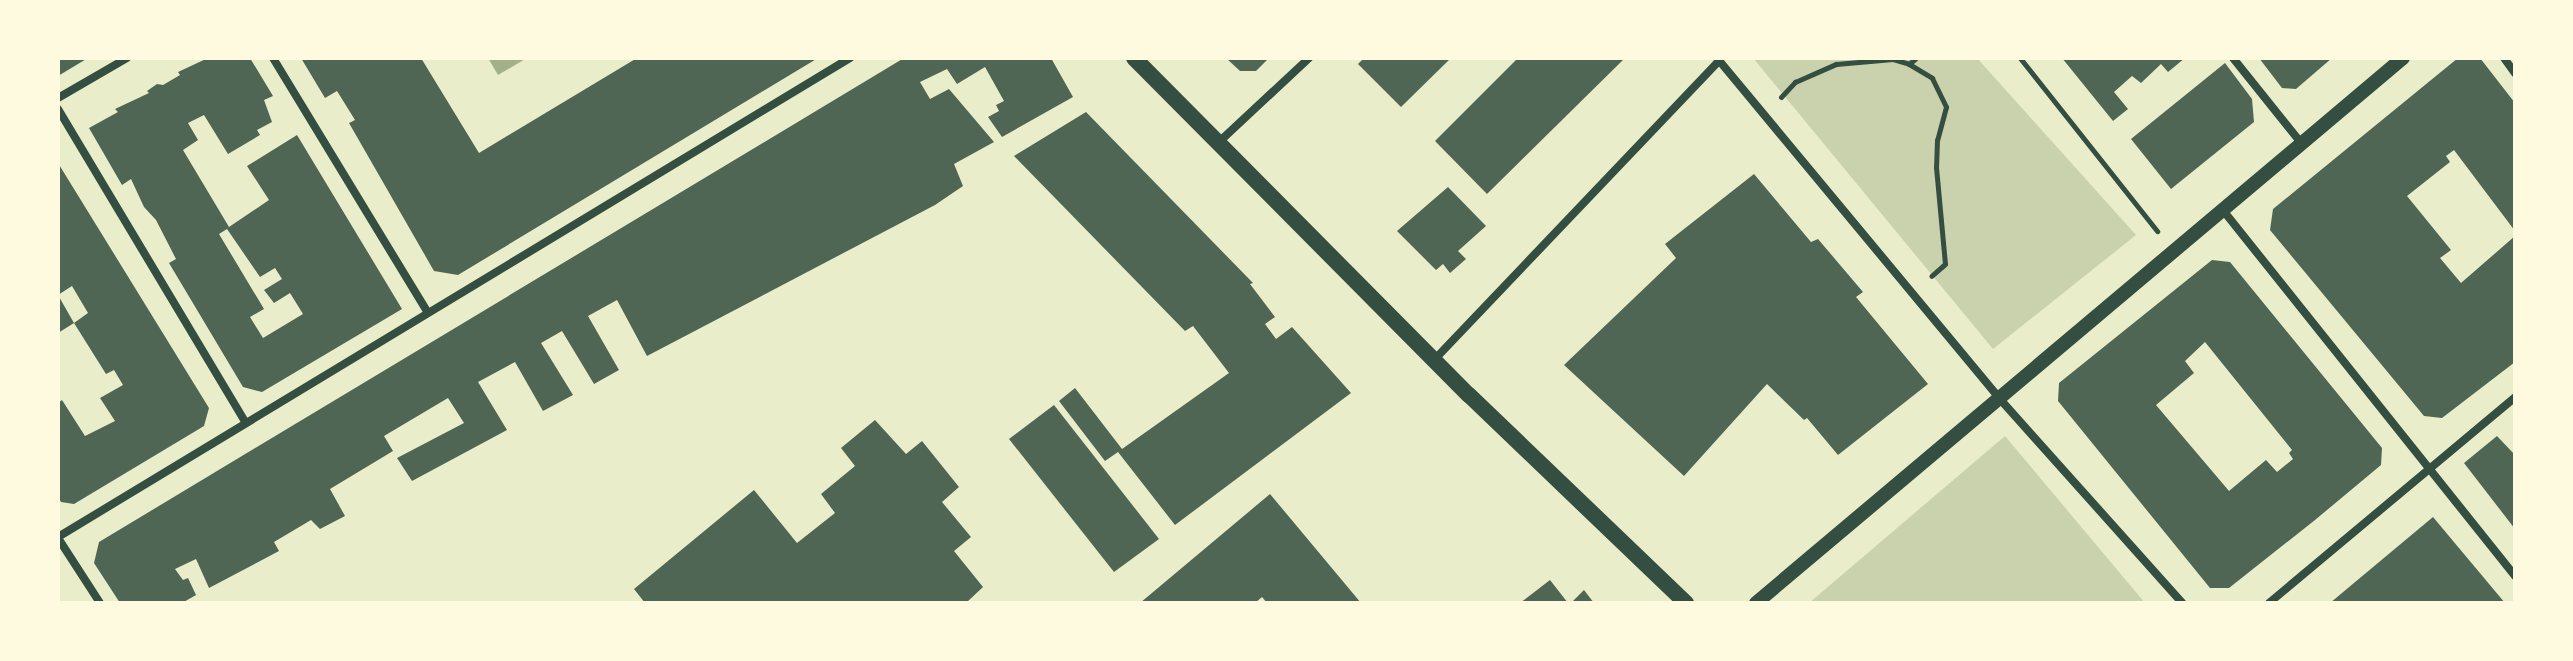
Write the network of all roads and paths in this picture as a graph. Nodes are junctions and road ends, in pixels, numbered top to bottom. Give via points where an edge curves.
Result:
1 (127, 58) edge
2 (273, 58) edge
3 (850, 58) edge
4 (1134, 58) edge
5 (1309, 58) edge
6 (1893, 58) edge
7 (1916, 58) edge
8 (2020, 58) edge
9 (2233, 58) edge
10 (2403, 58) edge
11 (2504, 58) edge
12 (1718, 59) edge
13 (1909, 64) junction
14 (2515, 73) edge
15 (58, 98) edge
16 (58, 109) edge
17 (1764, 115) junction
18 (1219, 142) junction
19 (2301, 143) junction
20 (2222, 209) junction
21 (2174, 251) junction
22 (1912, 293) junction
23 (427, 311) junction
24 (1435, 359) junction
25 (2515, 397) edge
26 (1999, 398) junction
27 (245, 422) junction
28 (2430, 471) junction
29 (58, 537) edge
30 (2515, 576) edge
31 (100, 603) edge
32 (1686, 603) edge
33 (1756, 603) edge
34 (2182, 603) edge
35 (2269, 603) edge

1 - 15 street
2 - 23 street
3 - 23 street
4 - 18 main road
5 - 18 street
6 - 13 path
6 - 17 path via 1836,64 1795,82
7 - 13 path
8 - 21 path
9 - 19 street
10 - 19 street
11 - 14 street
12 - 17 street
12 - 24 street
13 - 22 path via 1932,78 1946,107 1936,167 1945,264
16 - 27 street
17 - 22 street
18 - 24 main road
19 - 20 street
20 - 21 street
20 - 28 street
21 - 26 street
22 - 26 street
23 - 27 street
24 - 32 main road
25 - 28 street
26 - 33 street
26 - 34 street
27 - 29 street
28 - 30 street
28 - 35 street
29 - 31 street

